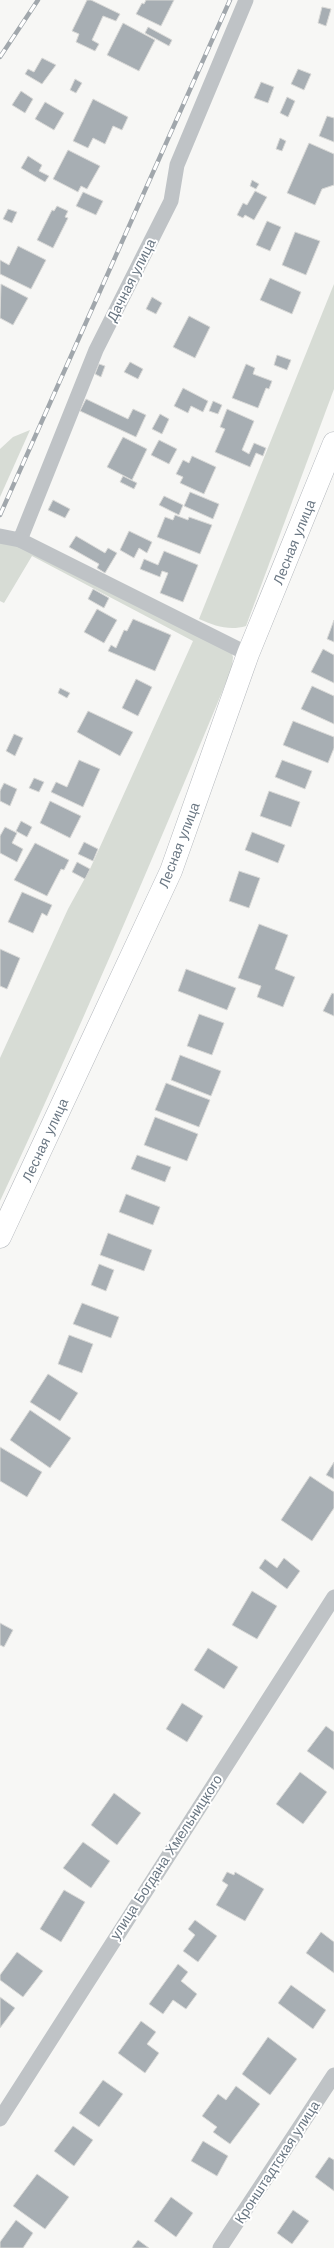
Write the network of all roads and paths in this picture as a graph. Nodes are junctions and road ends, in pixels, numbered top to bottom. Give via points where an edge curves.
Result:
1 (246, 0) edge
2 (334, 443) edge
3 (0, 536) edge
4 (20, 540) junction
5 (248, 654) junction
6 (0, 1237) edge
7 (334, 1597) edge
8 (334, 2075) edge
9 (0, 2118) edge
10 (220, 2248) edge

1 - 4 street, Дачная улица via 177,165 171,201 96,350
2 - 5 street, Лесная улица
3 - 4 street
4 - 5 street
5 - 6 street, Лесная улица via 171,871
7 - 9 street, улица Богдана Хмельницкого
8 - 10 street, Кронштадтская улица

